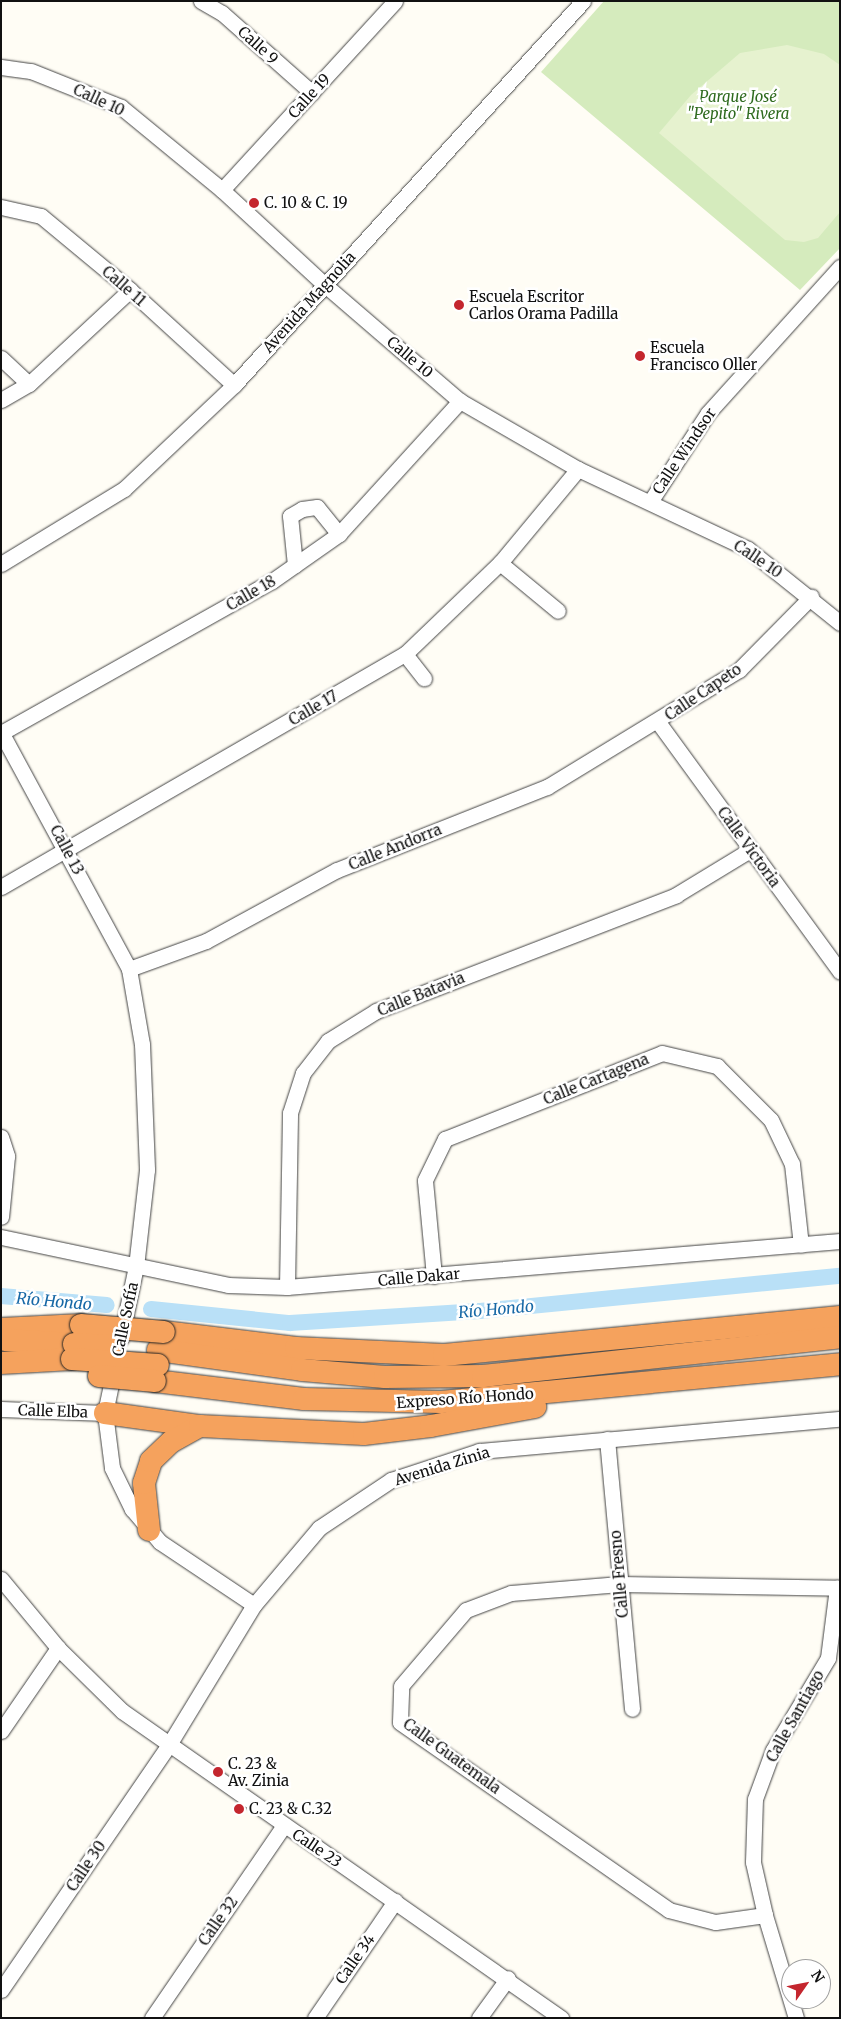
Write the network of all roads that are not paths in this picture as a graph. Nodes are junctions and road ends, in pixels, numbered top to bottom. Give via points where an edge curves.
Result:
1 (201, 1) edge
2 (395, 1) edge
3 (583, 1) edge
4 (1, 67) edge
5 (312, 93) junction
6 (222, 190) junction
7 (1, 207) edge
8 (840, 267) edge
9 (325, 285) junction
10 (130, 290) junction
11 (1, 358) edge
12 (29, 384) junction
13 (234, 385) junction
14 (1, 400) edge
15 (460, 400) junction
16 (578, 469) junction
17 (650, 502) junction
18 (339, 534) junction
19 (500, 563) junction
20 (1, 564) edge
21 (295, 565) junction
22 (811, 597) junction
23 (558, 611) dead end
24 (840, 623) edge
25 (405, 654) junction
26 (424, 678) dead end
27 (658, 722) junction
28 (1, 733) edge
29 (67, 850) junction
30 (750, 850) junction
31 (1, 887) edge
32 (129, 969) junction
33 (840, 972) edge
34 (1, 1137) edge
35 (1, 1218) edge
36 (1, 1237) edge
37 (840, 1241) edge
38 (801, 1245) junction
39 (136, 1266) junction
40 (434, 1276) junction
41 (287, 1287) junction
42 (840, 1317) edge
43 (1, 1328) edge
44 (840, 1337) edge
45 (1, 1340) edge
46 (840, 1348) edge
47 (74, 1350) junction
48 (159, 1357) junction
49 (1, 1363) edge
50 (840, 1364) edge
51 (1, 1372) edge
52 (572, 1390) junction
53 (1, 1409) edge
54 (105, 1413) junction
55 (840, 1419) edge
56 (200, 1426) junction
57 (607, 1439) junction
58 (149, 1530) junction
59 (1, 1579) edge
60 (620, 1584) junction
61 (838, 1588) edge
62 (254, 1605) junction
63 (58, 1648) junction
64 (632, 1708) dead end
65 (1, 1731) edge
66 (170, 1743) junction
67 (284, 1825) junction
68 (396, 1901) junction
69 (765, 1915) junction
70 (508, 1978) junction
71 (1, 1990) edge
72 (152, 2018) edge
73 (315, 2018) edge
74 (479, 2018) edge
75 (561, 2018) edge
76 (796, 2018) edge

1 - 5 street, Calle 9 via 222,13
2 - 5 street, Calle 19
3 - 9 street, Avenida Magnolia
4 - 6 street, Calle 10 via 31,72 121,107
5 - 6 street, Calle 19
6 - 9 street, Calle 10
7 - 10 street, Calle 11 via 41,216
8 - 17 street, Calle Windsor via 708,412
9 - 13 street, Avenida Magnolia
9 - 15 street, Calle 10
10 - 12 street
10 - 13 street, Calle 11
11 - 12 street
12 - 14 street
13 - 20 street, Avenida Magnolia via 124,489
15 - 16 street, Calle 10
15 - 18 street, Calle 18
16 - 17 street, Calle 10
16 - 19 street, Calle 17
17 - 22 street, Calle 10 via 748,549
18 - 21 street, Calle 18
18 - 21 street via 317,507 302,509 290,516
19 - 23 street
19 - 25 street, Calle 17
21 - 28 street, Calle 18
22 - 24 street, Calle 10
22 - 27 street, Calle Capeto via 739,670
25 - 26 street
25 - 29 street, Calle 17
27 - 30 street, Calle Victoria
27 - 32 street, Calle Andorra via 547,787 337,870 206,941
28 - 29 street, Calle 13
29 - 31 street, Calle 17
29 - 32 street, Calle 13
30 - 33 street, Calle Victoria
30 - 41 street, Calle Batavia via 676,895 376,1011 328,1041 303,1073 290,1114
32 - 39 street, Calle Sofía via 142,1044 147,1170
34 - 35 street via 7,1156
36 - 39 street, Calle Dakar
37 - 38 street, Calle Dakar
38 - 40 street, Calle Dakar
38 - 40 street, Calle Cartagena via 792,1164 771,1120 717,1066 662,1053 445,1139 425,1180
39 - 41 street, Calle Dakar via 228,1285
39 - 54 street, Calle Sofía
40 - 41 street, Calle Dakar
42 - 48 highway, Expreso Río Hondo via 444,1355 323,1350
43 - 47 highway, Expreso Río Hondo
44 - 48 highway via 483,1376 385,1378
45 - 47 highway
46 - 48 highway via 476,1389 403,1390 313,1384
47 - 48 highway, Expreso Río Hondo, bridge
47 - 48 highway, Expreso Río Hondo, bridge
47 - 49 highway
47 - 51 highway, Expreso Río Hondo
48 - 52 highway, Expreso Río Hondo via 304,1399 397,1403
50 - 52 highway, Expreso Río Hondo
52 - 56 highway via 540,1406 392,1432 354,1434
53 - 54 street, Calle Elba
54 - 56 highway
54 - 58 street, Calle Sofía via 112,1468 132,1509
55 - 57 street, Avenida Zinia
56 - 58 highway via 170,1442 151,1461 144,1483
57 - 60 street, Calle Fresno
57 - 62 street, Avenida Zinia via 480,1451 391,1480 319,1528
58 - 62 street, Calle Sofía via 160,1542
59 - 63 street, Calle 23
60 - 61 street, Calle Guatemala
60 - 64 street, Calle Fresno
60 - 69 street, Calle Guatemala via 511,1592 466,1610 400,1686 400,1722 669,1910 715,1922
61 - 69 street, Calle Santiago via 828,1658 774,1750 756,1799 753,1862
62 - 66 street, Avenida Zinia
63 - 65 street
63 - 66 street, Calle 23 via 122,1711
66 - 67 street, Calle 23
66 - 71 street, Calle 30
67 - 68 street, Calle 23
67 - 72 street, Calle 32
68 - 70 street, Calle 23
68 - 73 street, Calle 34
69 - 76 street, Calle Santiago
70 - 74 street
70 - 75 street, Calle 23

